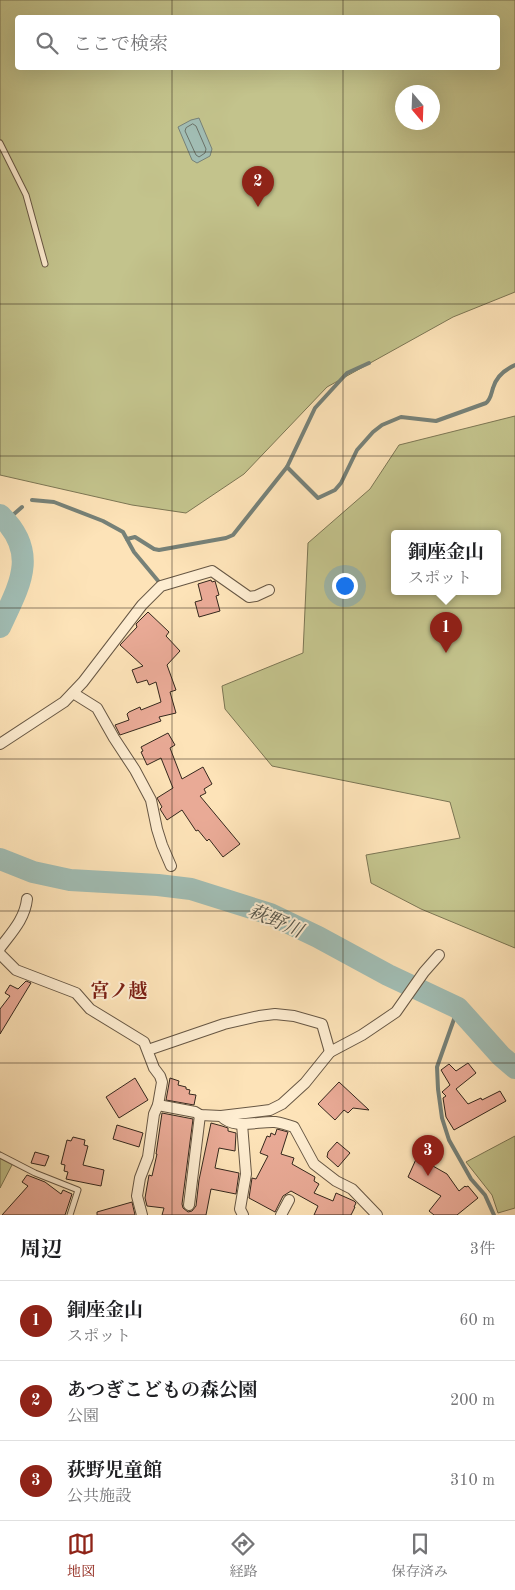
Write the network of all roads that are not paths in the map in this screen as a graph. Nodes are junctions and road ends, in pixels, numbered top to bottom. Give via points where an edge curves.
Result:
1 (0, 143) edge
2 (45, 264) dead end
3 (270, 590) dead end
4 (73, 693) junction
5 (0, 744) edge
6 (171, 866) dead end
7 (26, 899) dead end
8 (0, 948) edge
9 (0, 954) edge
10 (439, 954) dead end
11 (148, 1050) junction
12 (330, 1052) junction
13 (158, 1105) junction
14 (200, 1115) junction
15 (221, 1116) junction
16 (242, 1124) junction
17 (0, 1155) edge
18 (288, 1200) dead end
19 (189, 1205) dead end
20 (367, 1205) junction
21 (70, 1215) edge
22 (142, 1215) edge
23 (243, 1215) edge
24 (280, 1215) edge
25 (362, 1215) edge
26 (377, 1215) edge

1 - 2 lane via 26,195
3 - 4 street via 249,597 212,571 161,586 142,605
4 - 5 street
4 - 6 street via 97,708 135,770 151,800 157,829
7 - 8 street via 23,917
9 - 11 street via 16,970 76,993 90,1009 144,1042
10 - 12 street via 396,1012
11 - 12 street via 224,1024 275,1014 322,1024
11 - 13 street via 162,1082
12 - 15 street via 306,1083 282,1104 270,1110
13 - 14 street
13 - 22 street via 137,1196
14 - 15 street
14 - 19 street
15 - 16 street
16 - 20 street via 274,1122 294,1127 314,1164 352,1189
16 - 23 street via 246,1174 240,1209
17 - 21 lane via 78,1190
18 - 24 street
20 - 25 street
20 - 26 street

